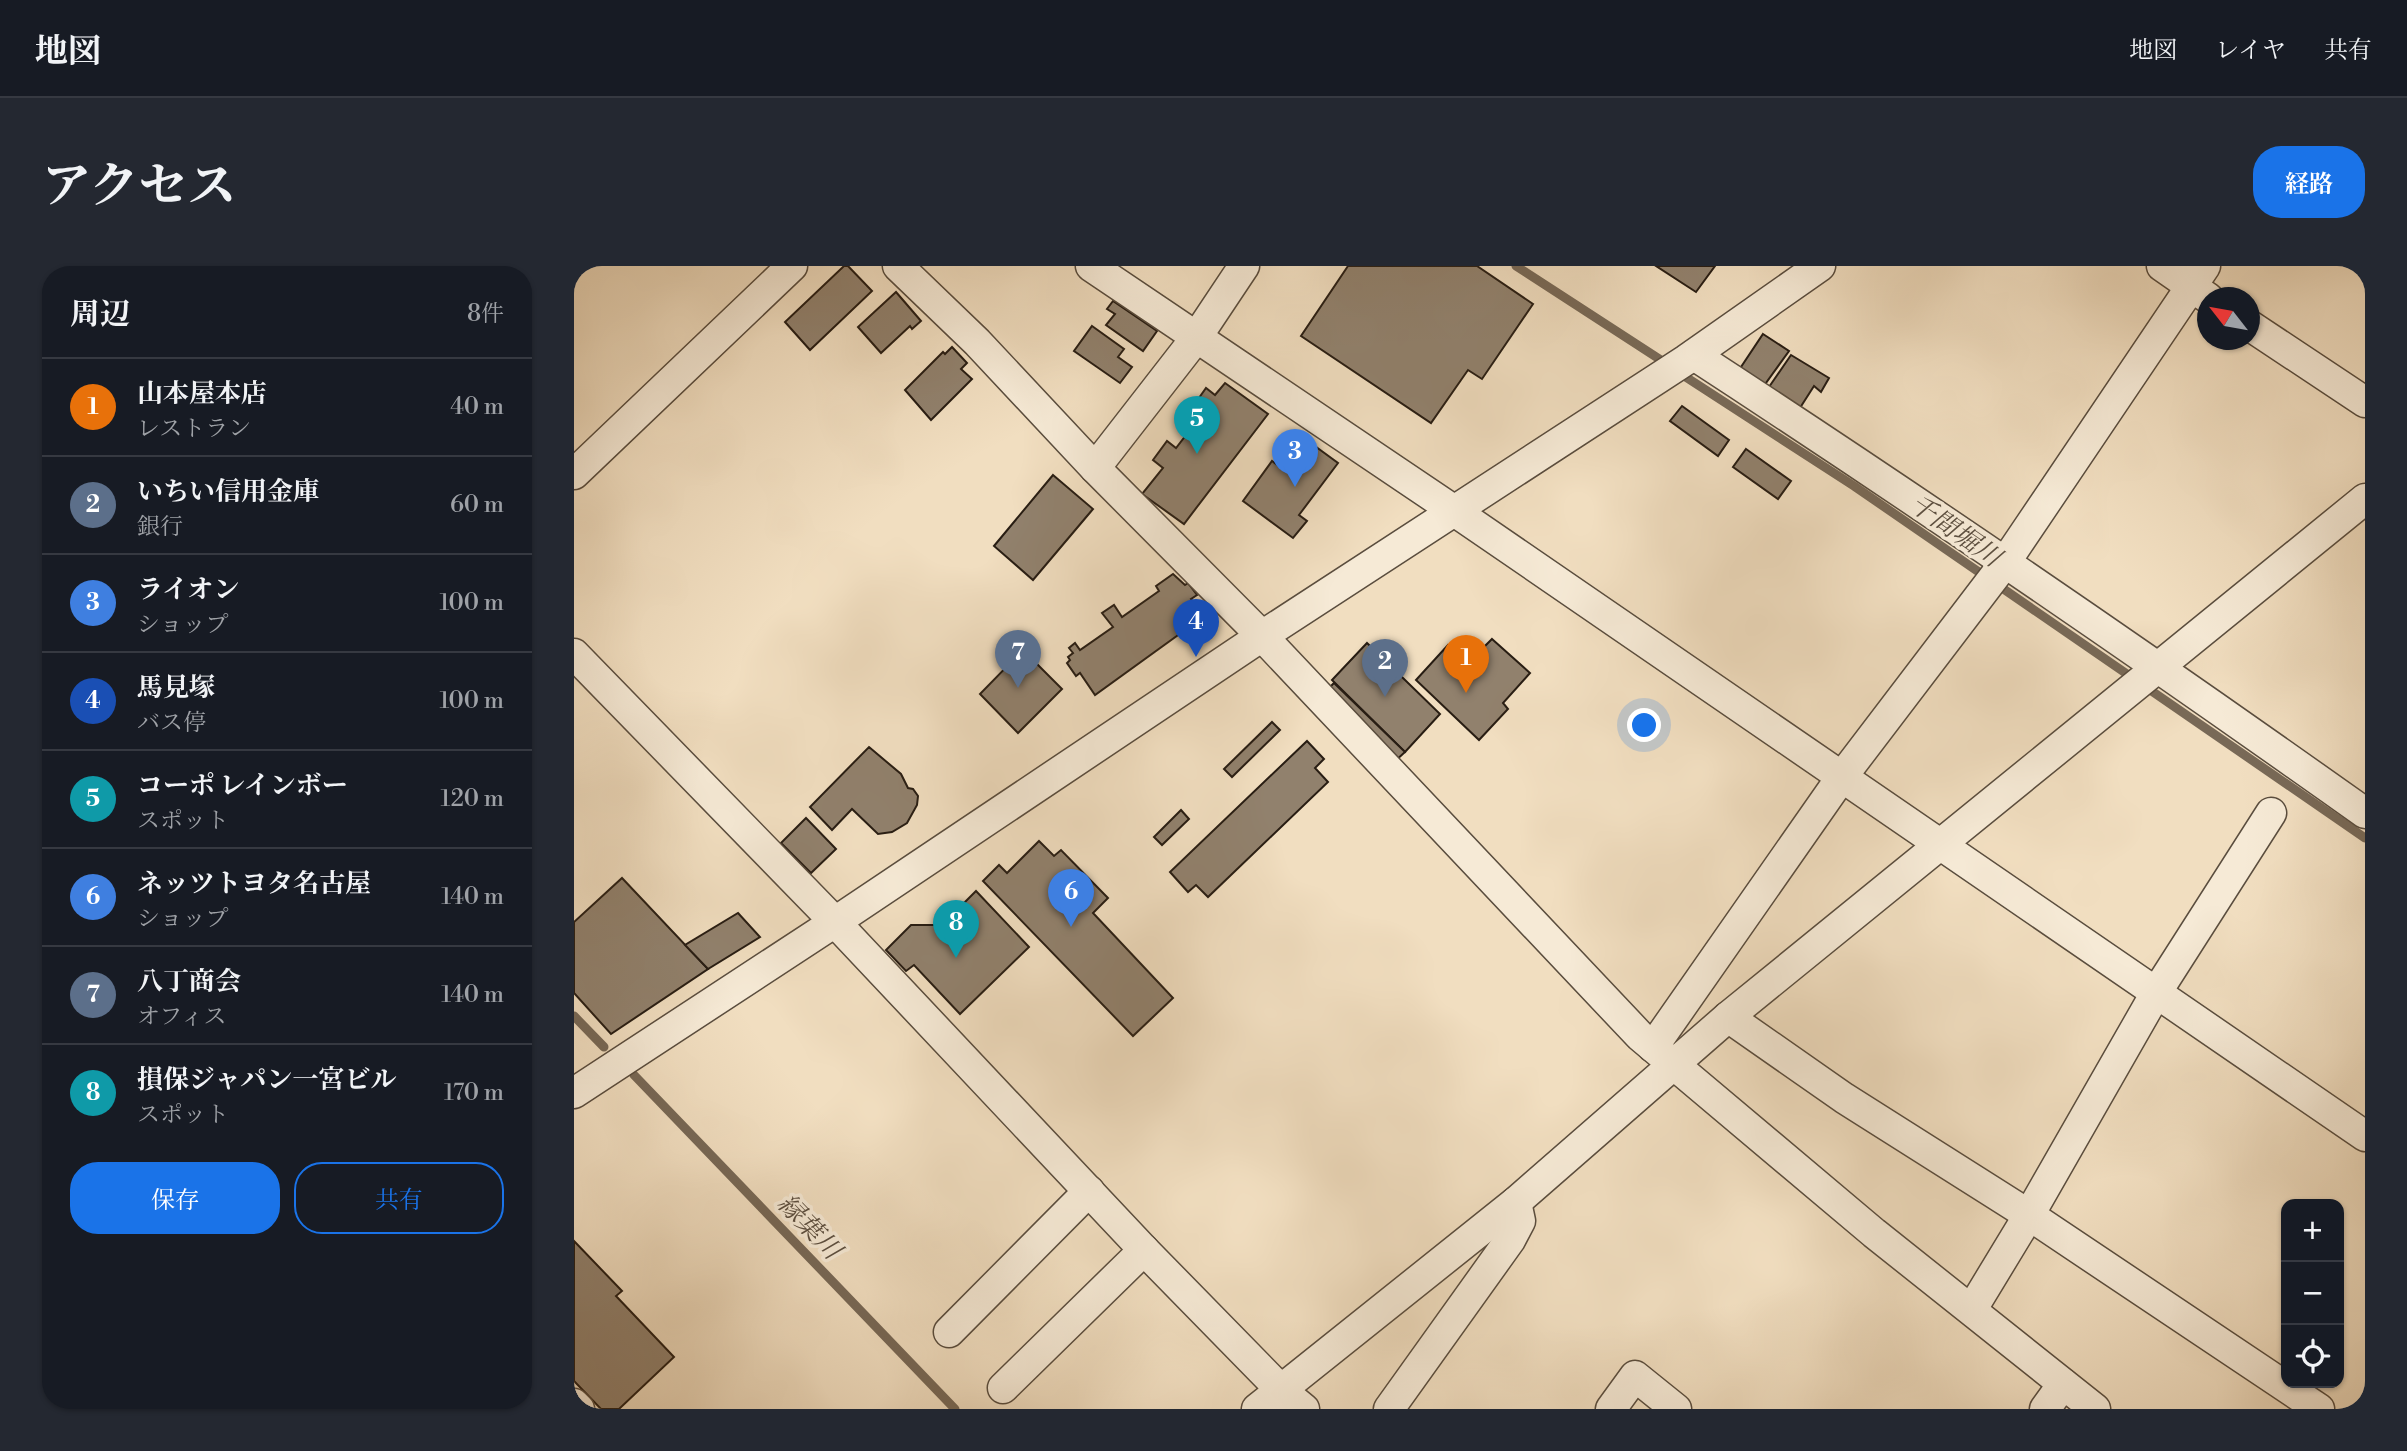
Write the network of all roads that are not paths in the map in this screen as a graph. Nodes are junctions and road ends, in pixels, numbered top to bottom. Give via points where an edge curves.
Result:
1 (792, 266) edge
2 (898, 266) edge
3 (1091, 266) edge
4 (1244, 266) edge
5 (1820, 266) edge
6 (2162, 266) edge
7 (2201, 283) edge
8 (2260, 332) edge
9 (1196, 338) junction
10 (1690, 358) junction
11 (2365, 402) edge
12 (1095, 468) junction
13 (574, 474) edge
14 (2365, 499) edge
15 (1453, 510) junction
16 (1995, 576) junction
17 (1262, 636) junction
18 (574, 654) edge
19 (2156, 671) junction
20 (1841, 778) junction
21 (2271, 813) dead end
22 (2365, 813) edge
23 (1939, 846) junction
24 (835, 922) junction
25 (2156, 993) junction
26 (1728, 1017) junction
27 (1663, 1056) junction
28 (574, 1093) edge
29 (2365, 1136) edge
30 (1089, 1191) junction
31 (1516, 1202) junction
32 (2029, 1215) junction
33 (1144, 1250) junction
34 (1972, 1309) junction
35 (949, 1332) dead end
36 (2063, 1384) junction
37 (1003, 1388) dead end
38 (1281, 1390) junction
39 (574, 1404) edge
40 (579, 1409) edge
41 (1257, 1409) edge
42 (1304, 1409) edge
43 (1389, 1409) edge
44 (1611, 1409) edge
45 (1676, 1409) edge
46 (2045, 1409) edge
47 (2095, 1409) edge
48 (2319, 1409) edge

1 - 13 street
2 - 12 street
3 - 9 street
4 - 9 street
5 - 10 street
6 - 7 street
7 - 16 street
8 - 11 street
9 - 12 street
9 - 15 street
10 - 15 street
10 - 16 street via 1821,438
12 - 17 street
14 - 19 street
15 - 17 street
15 - 20 street
16 - 19 street
16 - 20 street
17 - 24 street
17 - 27 street
18 - 24 street
19 - 22 street
19 - 23 street
20 - 23 street
20 - 27 street
21 - 25 street
23 - 25 street
23 - 26 street
24 - 28 street
24 - 30 street
25 - 29 street
25 - 32 street
26 - 27 street
26 - 32 street via 1844,1098
27 - 31 street
27 - 34 street
30 - 33 street
30 - 35 street
31 - 38 street
31 - 43 street via 1520,1221 1510,1240
32 - 34 street
32 - 48 street
33 - 37 street
33 - 38 street
34 - 36 street
36 - 46 street
36 - 47 street
38 - 41 street
38 - 42 street
39 - 40 street
44 - 45 street via 1634,1376

